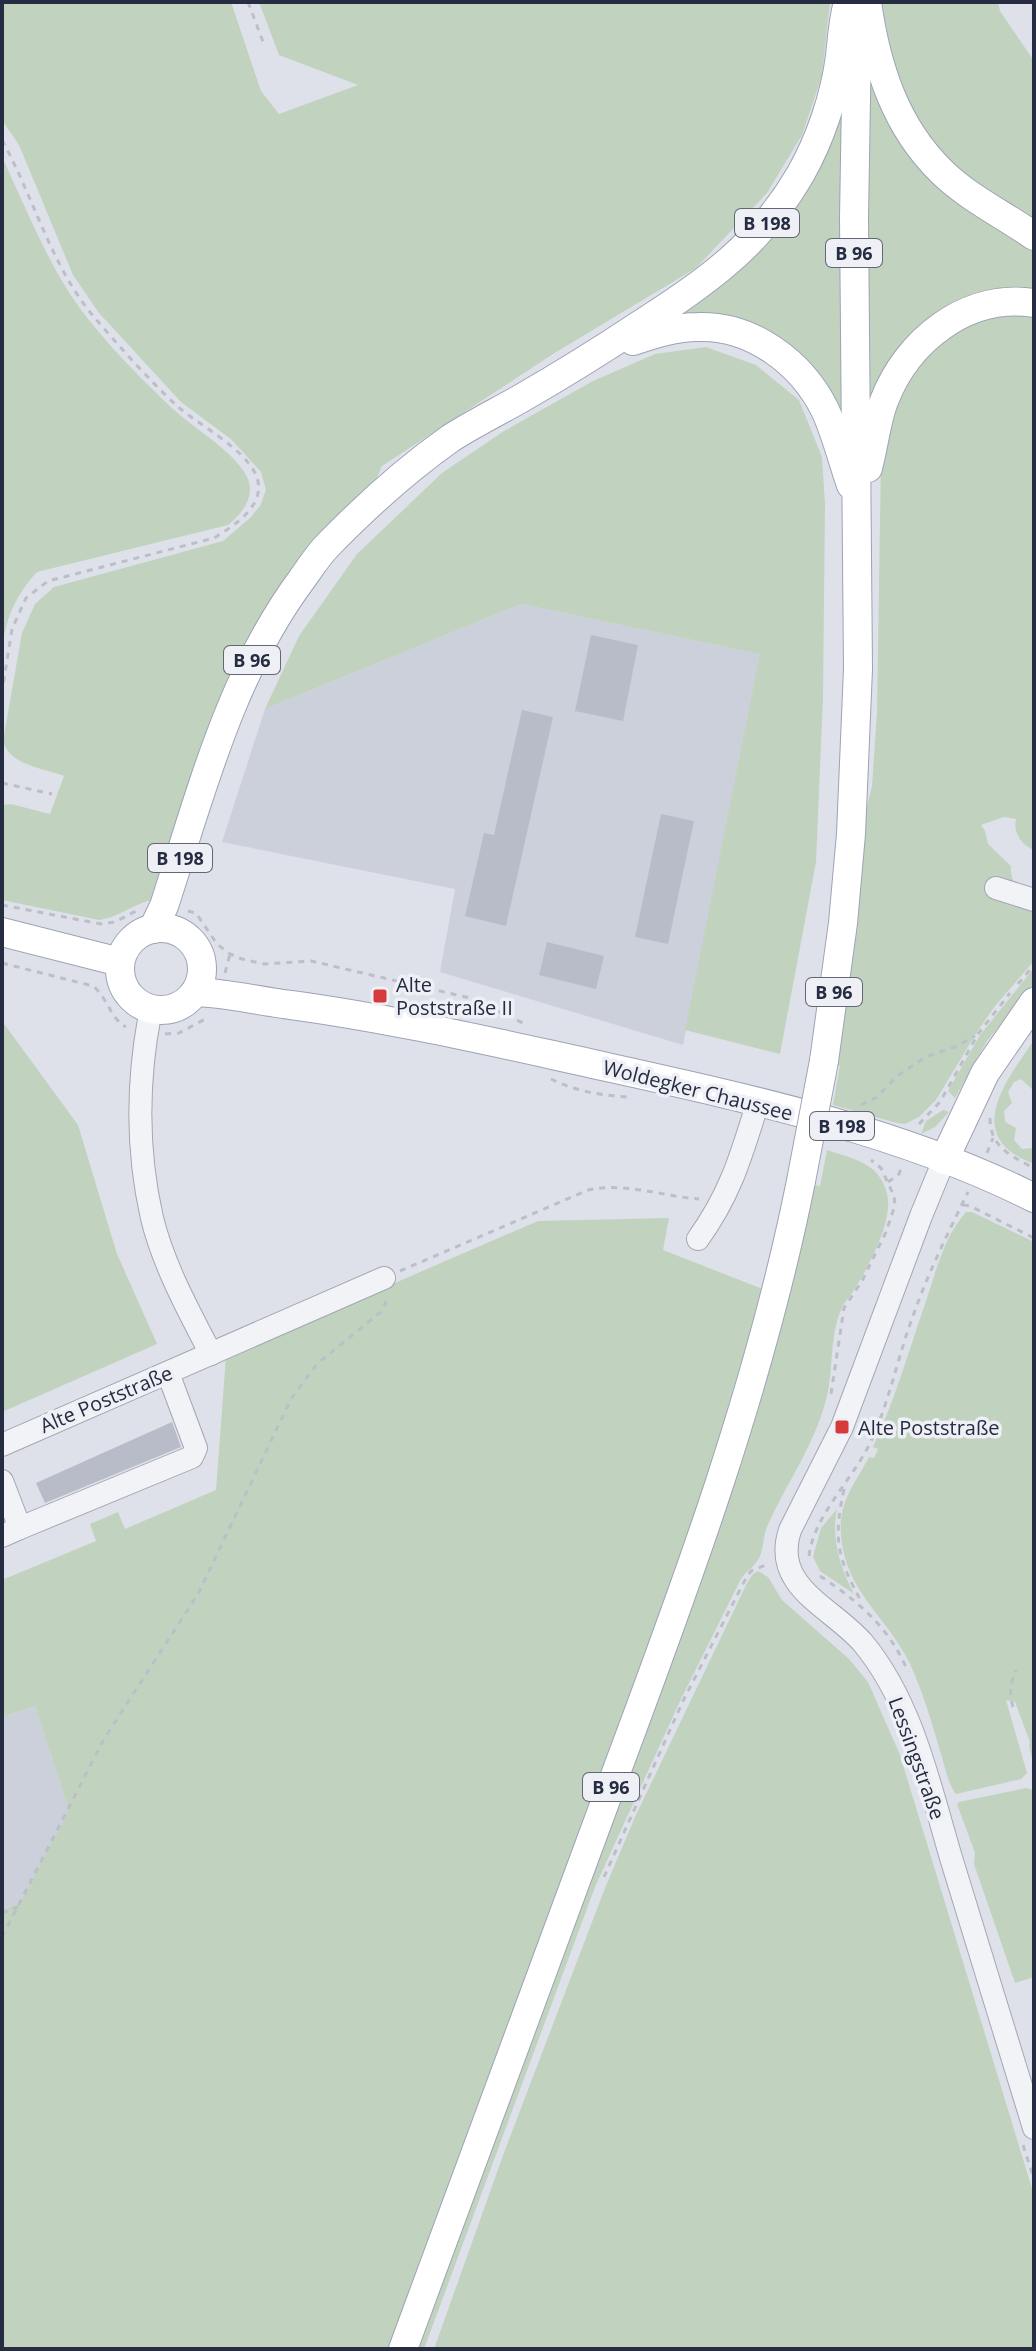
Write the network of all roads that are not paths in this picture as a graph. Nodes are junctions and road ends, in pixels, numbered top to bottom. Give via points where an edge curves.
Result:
1 (848, 2) edge
2 (858, 2) edge
3 (867, 2) edge
4 (1034, 236) edge
5 (1034, 303) edge
6 (598, 353) junction
7 (858, 503) junction
8 (996, 888) dead end
9 (1034, 900) edge
10 (171, 921) junction
11 (2, 932) edge
12 (120, 962) junction
13 (201, 964) junction
14 (195, 992) junction
15 (1034, 1002) edge
16 (353, 1013) junction
17 (149, 1020) junction
18 (758, 1102) junction
19 (944, 1160) junction
20 (1034, 1198) edge
21 (698, 1239) dead end
22 (384, 1278) road end
23 (211, 1354) junction
24 (168, 1373) junction
25 (2, 1445) edge
26 (2, 1481) edge
27 (11, 1532) edge
28 (1027, 2131) edge
29 (403, 2349) edge

1 - 6 main road, B 198 via 832,94 818,137 778,209 723,268
2 - 7 main road, B 96
3 - 4 main road via 880,72 920,147 943,174
5 - 7 main road, B 96 via 985,306 952,319 908,356 882,405
6 - 7 main road, B 96 via 670,329 701,326 742,335 776,352 812,386
6 - 10 main road, B 96 via 452,438 326,547 281,607 245,671 217,739
7 - 29 main road, B 96, bridge via 858,669 843,923 824,1061 774,1300 675,1614
8 - 9 street
10 - 12 main road via 134,938
10 - 13 main road via 198,952
11 - 12 main road
12 - 17 main road via 123,985
13 - 14 main road
13 - 16 main road, Woldegker Chaussee / B 198
14 - 16 main road, Woldegker Chaussee / B 198
14 - 17 main road
15 - 19 main road via 985,1073
16 - 18 main road, Woldegker Chaussee / B 198
17 - 23 street via 139,1092 141,1150 153,1220 183,1300
18 - 19 main road, Woldegker Chaussee / B 198
18 - 21 street via 731,1186
19 - 20 main road, Woldegker Chaussee
19 - 28 street, Lessingstraße via 842,1427 790,1530 786,1560 799,1585 862,1642 897,1696 923,1765
22 - 23 street, Alte Poststraße
23 - 24 street, Alte Poststraße
24 - 25 street, Alte Poststraße
24 - 27 street via 196,1448 192,1457
26 - 27 street

